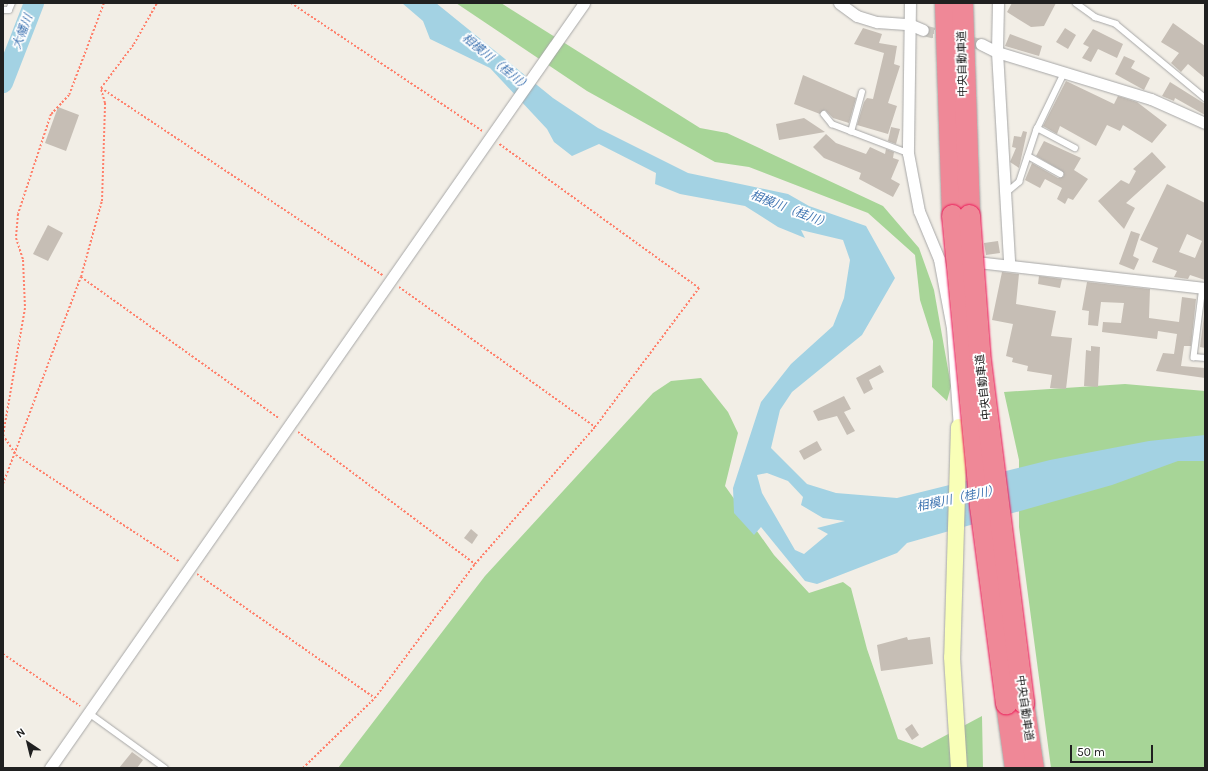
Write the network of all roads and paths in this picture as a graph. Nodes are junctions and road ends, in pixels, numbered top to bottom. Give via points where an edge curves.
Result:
1 (12, 3) edge
2 (104, 3) edge
3 (157, 3) edge
4 (291, 3) edge
5 (584, 3) edge
6 (839, 3) edge
7 (910, 3) edge
8 (945, 3) edge
9 (962, 3) edge
10 (998, 3) edge
11 (1076, 3) edge
12 (3, 10) edge
13 (909, 24) junction
14 (923, 30) tunnel mouth
15 (981, 44) tunnel mouth
16 (997, 52) junction
17 (1064, 73) junction
18 (101, 88) junction
19 (862, 92) dead end
20 (1205, 98) edge
21 (824, 114) dead end
22 (1205, 123) edge
23 (1037, 128) junction
24 (851, 132) junction
25 (490, 137) junction
26 (1075, 148) dead end
27 (908, 153) junction
28 (1028, 156) junction
29 (1060, 174) dead end
30 (1007, 192) junction
31 (961, 215) junction
32 (939, 259) junction
33 (1009, 263) junction
34 (81, 278) junction
35 (390, 281) junction
36 (1204, 288) edge
37 (1205, 358) edge
38 (289, 425) junction
39 (595, 427) junction
40 (959, 427) joint
41 (16, 455) junction
42 (3, 484) edge
43 (475, 564) junction
44 (190, 568) junction
45 (3, 654) edge
46 (375, 698) junction
47 (1015, 702) junction
48 (89, 713) junction
49 (158, 766) edge
50 (50, 768) edge
51 (165, 768) edge
52 (303, 768) edge
53 (960, 768) edge
54 (1016, 768) edge
55 (1033, 768) edge

1 - 12 lane via 9,10
2 - 41 path via 69,95 51,114 18,214 16,238 23,260 25,308 4,435
3 - 18 path via 134,44
4 - 25 path
5 - 25 street
6 - 13 street via 857,16 877,22
7 - 13 street
8 - 31 highway, 中央自動車道
9 - 31 highway, 中央自動車道
10 - 16 street
11 - 20 lane via 1095,17 1116,24
13 - 14 street
13 - 27 street
15 - 16 street
16 - 17 street
16 - 30 street
17 - 22 street via 1151,99
17 - 23 lane
18 - 34 path via 105,103 102,201
18 - 35 path
19 - 24 lane
21 - 24 lane via 832,124
23 - 26 lane
23 - 28 lane
24 - 27 lane
25 - 35 street
25 - 39 path via 699,288
27 - 32 street via 919,211
28 - 29 lane
28 - 30 lane via 1019,182
30 - 33 street
31 - 47 highway, 中央自動車道, bridge via 979,499
32 - 33 street
32 - 40 street via 952,328
33 - 36 street
34 - 38 path
34 - 41 path
35 - 38 street
35 - 39 path
36 - 37 lane via 1194,357
38 - 43 path
38 - 44 street
39 - 43 path
40 - 53 street via 953,702
41 - 42 path
41 - 44 path
43 - 46 path
44 - 46 path
44 - 48 street
45 - 48 path
46 - 52 path
47 - 54 highway, 中央自動車道
47 - 55 highway, 中央自動車道
48 - 49 lane
48 - 50 street
49 - 51 lane

